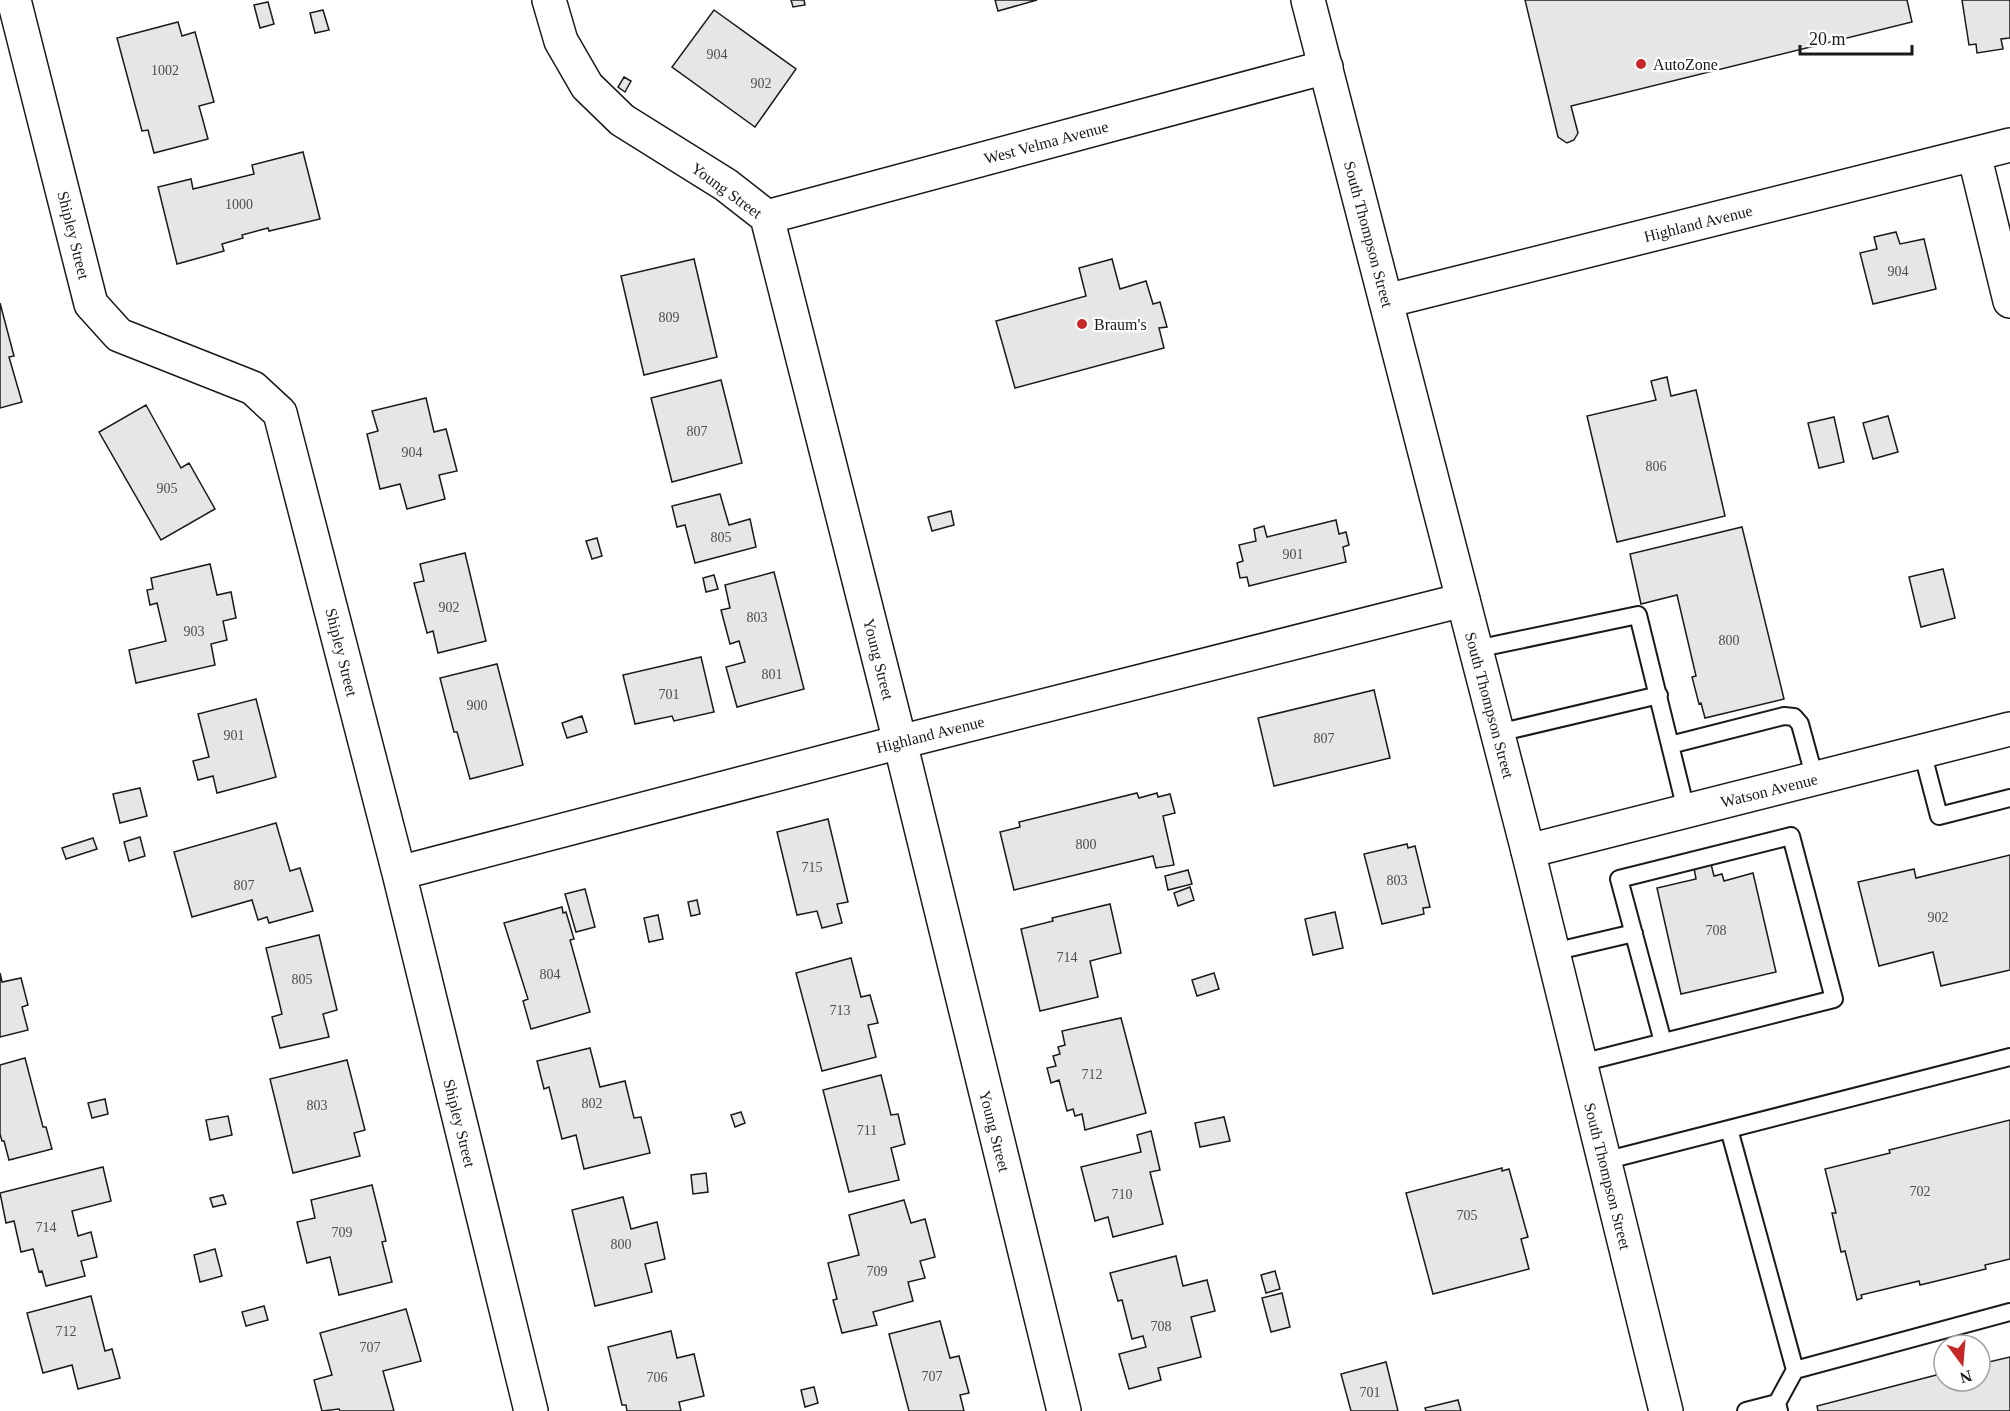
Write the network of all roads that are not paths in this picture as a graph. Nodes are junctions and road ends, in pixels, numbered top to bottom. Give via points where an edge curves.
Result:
1 (14, 0) edge
2 (549, 0) edge
3 (1308, 0) edge
4 (14, 54) edge
5 (1326, 68) junction
6 (2010, 145) edge
7 (1974, 154) junction
8 (767, 217) junction
9 (1386, 301) junction
10 (2010, 301) edge
11 (1463, 600) junction
12 (1476, 649) junction
13 (1659, 695) junction
14 (2010, 729) edge
15 (1498, 733) junction
16 (900, 742) junction
17 (1670, 745) junction
18 (1922, 751) junction
19 (1815, 779) junction
20 (2010, 798) edge
21 (1686, 810) junction
22 (1528, 850) junction
23 (399, 873) junction
24 (1634, 933) junction
25 (1553, 952) junction
26 (1664, 1042) junction
27 (2010, 1057) edge
28 (1581, 1063) junction
29 (1729, 1129) junction
30 (1604, 1161) junction
31 (2010, 1312) edge
32 (1795, 1370) junction
33 (1778, 1407) edge
34 (531, 1411) edge
35 (1064, 1411) edge
36 (1666, 1411) edge
37 (1746, 1411) edge

1 - 4 street, Shipley Street
2 - 8 street, Young Street via 561,41 586,86 622,120 726,185
3 - 5 street, South Thompson Street
4 - 23 street, Shipley Street via 91,304 119,334 253,388 280,413
5 - 8 street, West Velma Avenue
5 - 9 street, South Thompson Street
6 - 7 street, Highland Avenue
7 - 9 street, Highland Avenue
7 - 10 street
8 - 16 street, Young Street
9 - 11 street, South Thompson Street
11 - 12 street, South Thompson Street
11 - 16 street, Highland Avenue
12 - 13 lane via 1638,615
12 - 15 street, South Thompson Street
13 - 15 lane
13 - 17 lane
14 - 18 street, Watson Avenue
15 - 22 street, South Thompson Street
16 - 23 street, Highland Avenue
16 - 35 street, Young Street
17 - 19 lane via 1784,716 1794,717 1800,723
17 - 21 lane
18 - 19 street, Watson Avenue
18 - 20 lane via 1939,816
19 - 21 street, Watson Avenue
21 - 22 street, Watson Avenue
22 - 25 street, South Thompson Street
23 - 34 street, Shipley Street
24 - 25 lane
24 - 26 lane
24 - 26 lane via 1619,879 1791,836 1834,999
25 - 28 street, South Thompson Street
26 - 28 lane
27 - 29 lane
28 - 30 street, South Thompson Street
29 - 30 lane
29 - 32 lane
30 - 36 street, South Thompson Street
31 - 32 lane
32 - 33 lane
33 - 37 lane

